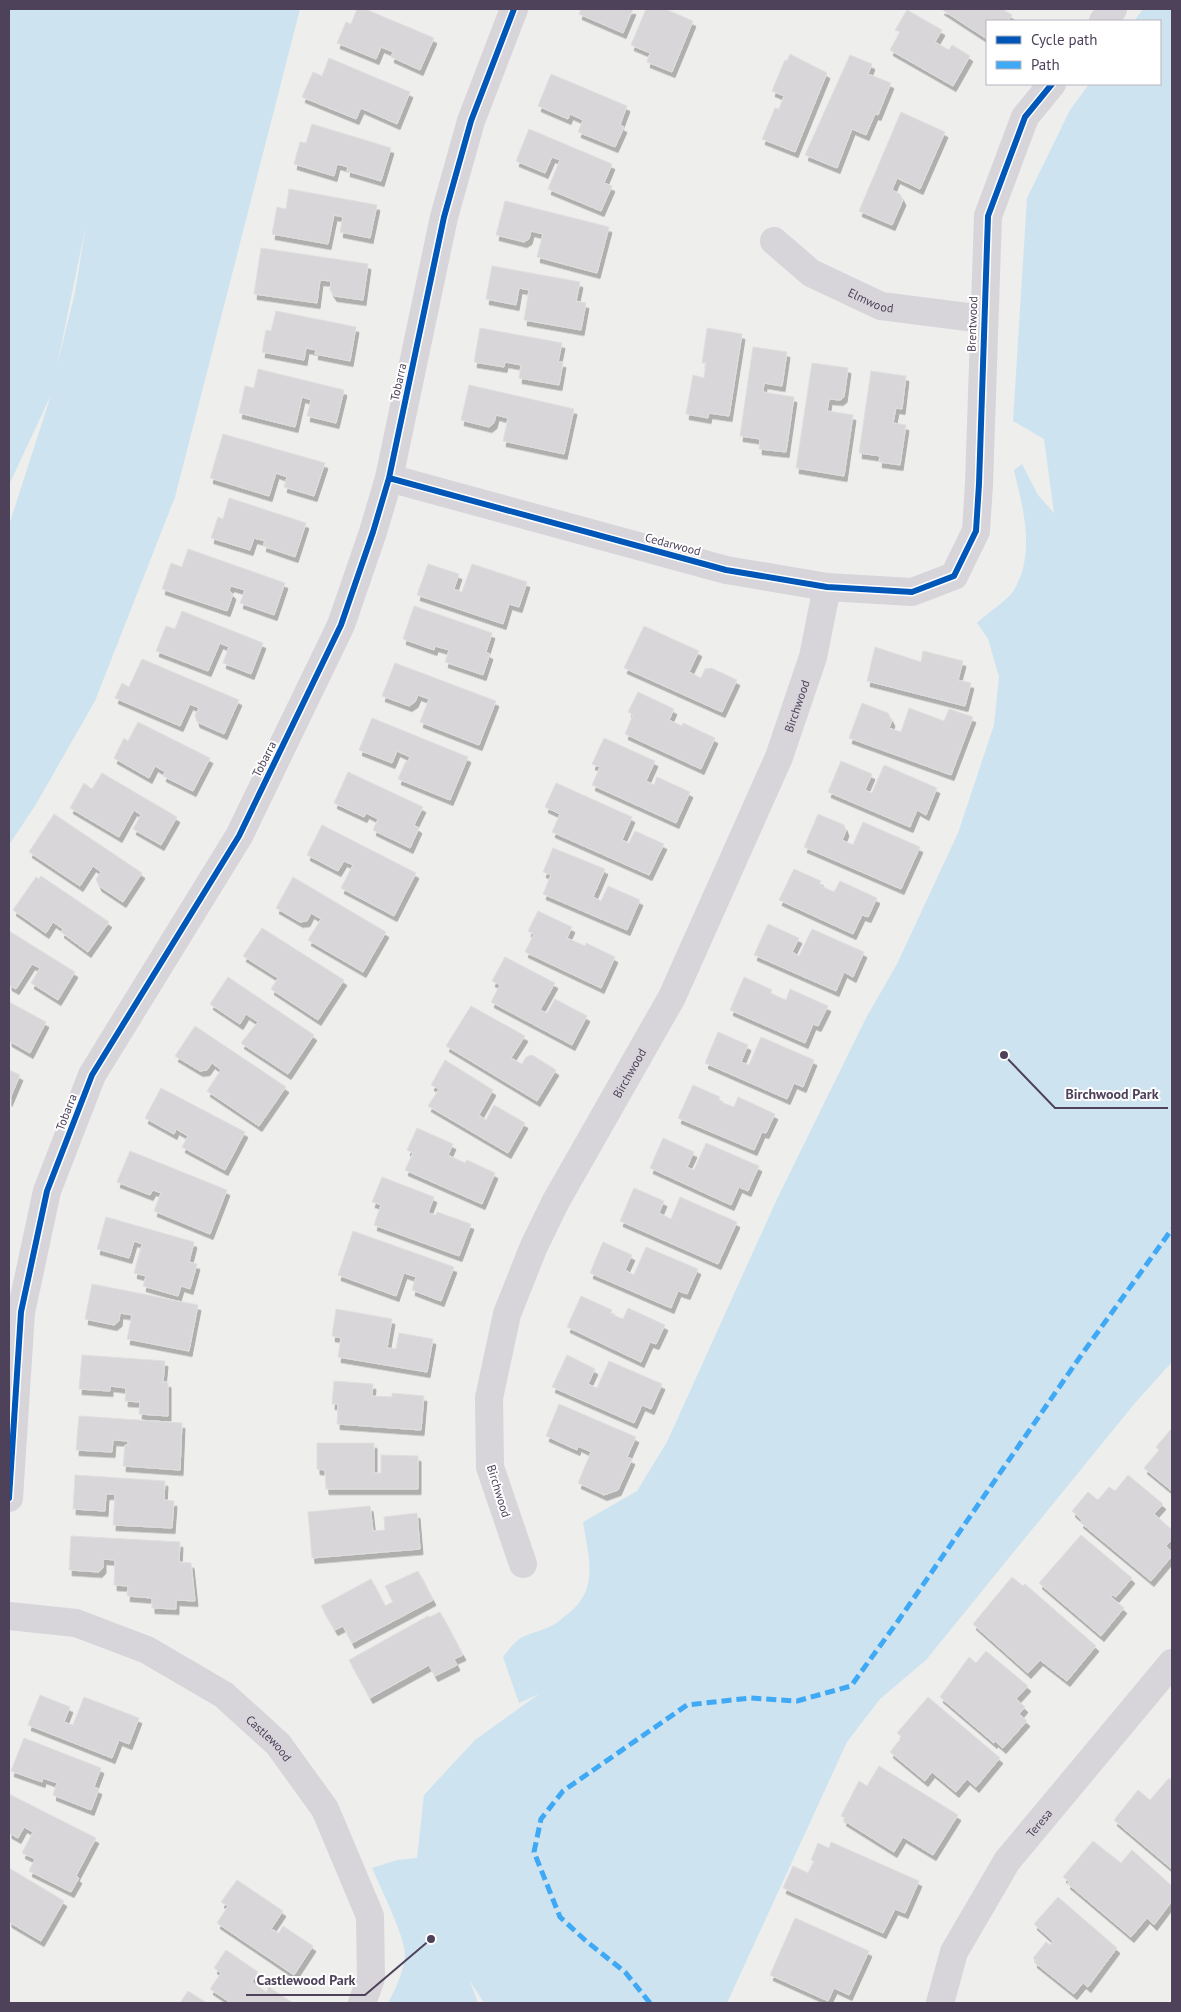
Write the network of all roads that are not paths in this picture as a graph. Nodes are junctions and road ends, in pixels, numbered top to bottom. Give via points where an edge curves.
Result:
1 (514, 9) edge
2 (1113, 9) edge
3 (1103, 20) edge
4 (1051, 85) edge
5 (774, 241) dead end
6 (983, 319) junction
7 (389, 478) junction
8 (954, 576) joint
9 (827, 587) junction
10 (9, 1498) edge
11 (524, 1564) dead end
12 (9, 1616) edge
13 (1172, 1664) edge
14 (362, 2003) edge
15 (940, 2003) edge

1 - 7 street, Tobarra via 471,121 444,217
2 - 3 street
4 - 6 street, Brentwood via 1025,117 988,216
5 - 6 street, Elmwood via 811,272 882,306
6 - 8 street, Brentwood via 976,531
7 - 9 street, Cedarwood via 726,570
7 - 10 street, Tobarra via 341,625 296,722 239,836 92,1075 47,1191 21,1312
8 - 9 street, Cedarwood via 912,592
9 - 11 street, Birchwood via 813,657 775,765 672,997 556,1202 534,1246 507,1314 489,1398 490,1467
12 - 14 street, Castlewood via 76,1623 147,1650 224,1694 278,1744 325,1809 370,1916 371,1978
13 - 15 street, Teresa via 1007,1861 954,1952

